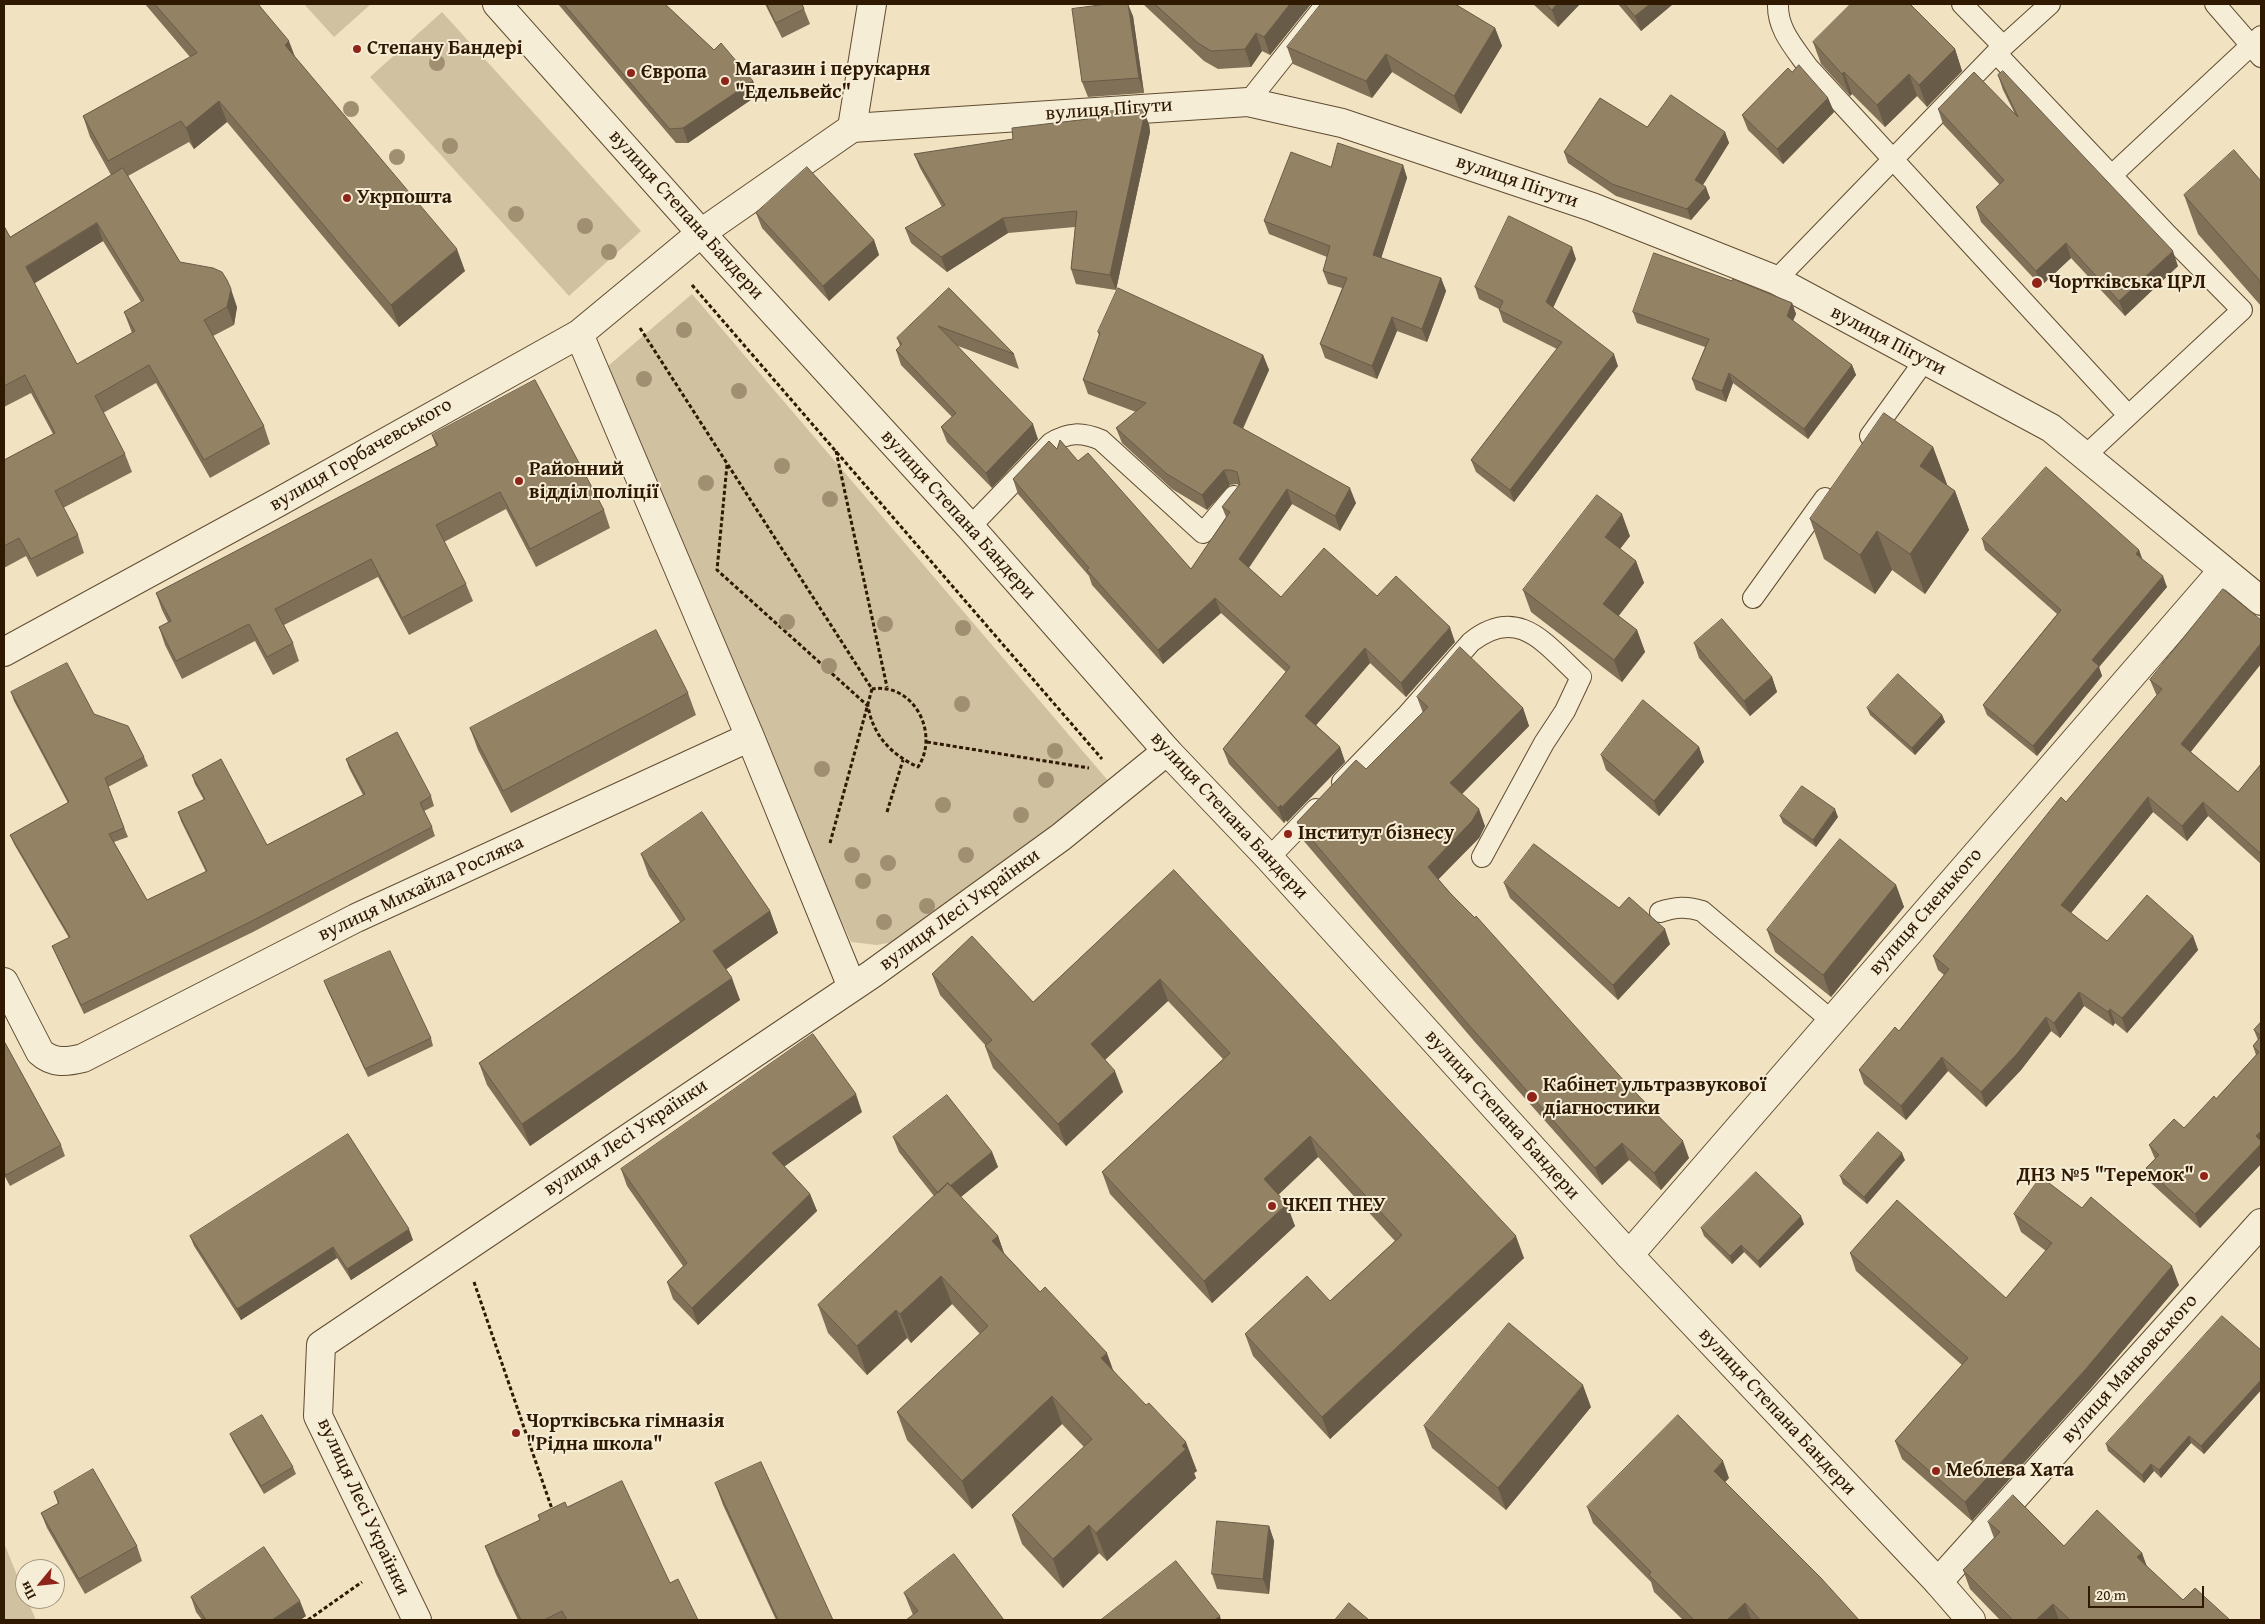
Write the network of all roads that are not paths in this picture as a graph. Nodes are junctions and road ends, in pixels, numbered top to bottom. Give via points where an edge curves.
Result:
1 (496, 4) edge
2 (872, 4) edge
3 (1326, 4) edge
4 (1778, 4) edge
5 (1962, 4) edge
6 (2050, 4) edge
7 (2215, 4) edge
8 (2258, 46) edge
9 (2000, 50) junction
10 (1248, 102) junction
11 (852, 128) junction
12 (1893, 159) junction
13 (2112, 175) junction
14 (701, 233) junction
15 (1776, 280) junction
16 (579, 334) junction
17 (1925, 360) junction
18 (2128, 415) junction
19 (1856, 455) edge
20 (2085, 456) junction
21 (1834, 487) edge
22 (1234, 496) edge
23 (970, 527) junction
24 (2223, 570) junction
25 (1754, 598) dead end
26 (2261, 601) edge
27 (4, 652) edge
28 (750, 737) junction
29 (1168, 752) junction
30 (1482, 857) dead end
31 (1269, 858) junction
32 (1660, 912) dead end
33 (4, 982) edge
34 (852, 987) junction
35 (1832, 1021) junction
36 (2261, 1223) edge
37 (1629, 1255) junction
38 (1938, 1582) junction
39 (417, 1620) edge
40 (1971, 1620) edge

1 - 14 street, вулиця Степана Бандери
2 - 11 street
3 - 10 lane
4 - 12 lane via 1782,29 1808,68
5 - 9 lane
6 - 9 lane
7 - 8 lane
8 - 13 lane
9 - 12 lane
9 - 13 lane
10 - 11 street, вулиця Пігути
10 - 15 street, вулиця Пігути via 1342,123 1536,188
11 - 14 street
12 - 15 lane
12 - 18 lane
13 - 18 lane via 2242,310
14 - 16 street, вулиця Горбачевського
14 - 23 street, вулиця Степана Бандери
15 - 17 street, вулиця Пігути
16 - 27 street, вулиця Горбачевського
16 - 28 street
17 - 19 lane
17 - 20 street, вулиця Пігути via 2051,428
18 - 20 lane
20 - 24 street, вулиця Пігути
21 - 25 lane
22 - 23 lane via 1203,533 1100,440 1087,434 1072,433 1051,443
23 - 29 street, вулиця Степана Бандери
24 - 26 street, вулиця Пігути
24 - 35 street, вулиця Сненького
28 - 33 street, вулиця Михайла Росляка via 356,918 96,1052 70,1061 58,1062 40,1052
28 - 34 street
29 - 31 street, вулиця Степана Бандери
29 - 34 street, вулиця Лесі Українки via 1119,779 1061,837
30 - 31 lane via 1581,677 1533,633 1511,626 1484,632 1472,642 1406,716
31 - 37 street, вулиця Степана Бандери
32 - 35 lane via 1685,907 1702,911
34 - 39 street, вулиця Лесі Українки via 321,1345 318,1416
35 - 37 street, вулиця Сненького
36 - 38 street, вулиця Маньовського
37 - 38 street, вулиця Степана Бандери
38 - 40 street, вулиця Степана Бандери

